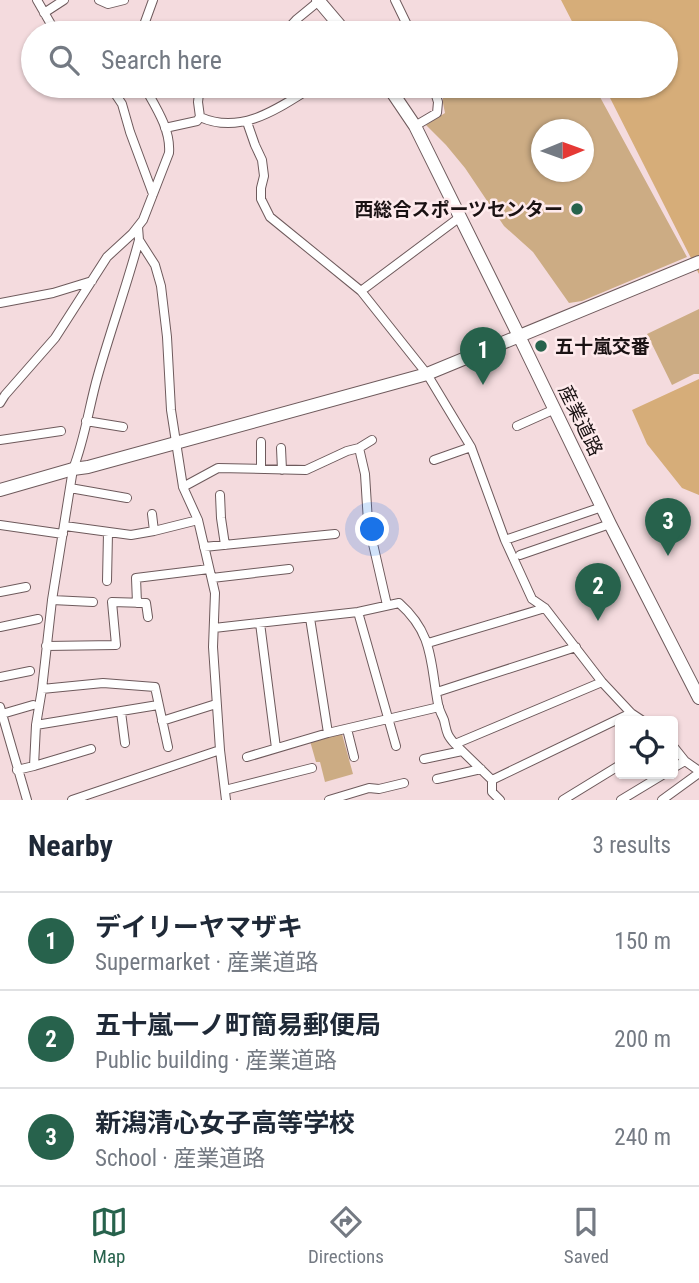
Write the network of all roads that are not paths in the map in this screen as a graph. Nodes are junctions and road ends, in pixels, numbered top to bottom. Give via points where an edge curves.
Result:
1 (37, 0) edge
2 (64, 0) edge
3 (99, 0) edge
4 (124, 0) edge
5 (153, 0) edge
6 (395, 0) edge
7 (318, 1) edge
8 (44, 13) junction
9 (49, 21) edge
10 (145, 21) edge
11 (295, 21) edge
12 (336, 21) edge
13 (405, 21) edge
14 (118, 98) edge
15 (151, 98) edge
16 (198, 98) edge
17 (294, 98) edge
18 (396, 98) edge
19 (437, 98) edge
20 (200, 117) junction
21 (247, 122) junction
22 (415, 126) junction
23 (165, 128) junction
24 (153, 194) junction
25 (460, 217) junction
26 (138, 227) junction
27 (139, 240) junction
28 (699, 261) edge
29 (92, 281) junction
30 (360, 290) junction
31 (0, 303) edge
32 (519, 336) junction
33 (427, 374) junction
34 (0, 403) edge
35 (555, 409) junction
36 (86, 421) junction
37 (517, 426) dead end
38 (123, 428) dead end
39 (61, 431) dead end
40 (0, 440) edge
41 (372, 440) dead end
42 (176, 442) junction
43 (261, 442) dead end
44 (471, 447) junction
45 (359, 448) junction
46 (281, 449) dead end
47 (434, 460) dead end
48 (73, 469) junction
49 (261, 469) junction
50 (282, 470) junction
51 (183, 487) junction
52 (69, 488) junction
53 (0, 491) edge
54 (220, 495) dead end
55 (127, 498) dead end
56 (602, 507) junction
57 (152, 514) dead end
58 (198, 520) junction
59 (610, 524) junction
60 (0, 525) edge
61 (64, 530) junction
62 (154, 531) junction
63 (108, 533) junction
64 (335, 534) dead end
65 (505, 540) junction
66 (225, 545) junction
67 (204, 547) junction
68 (520, 555) dead end
69 (289, 569) dead end
70 (210, 573) junction
71 (107, 581) dead end
72 (26, 587) dead end
73 (0, 592) edge
74 (52, 600) junction
75 (93, 602) dead end
76 (137, 603) junction
77 (387, 605) junction
78 (545, 608) junction
79 (358, 612) junction
80 (148, 617) dead end
81 (310, 618) junction
82 (38, 619) dead end
83 (260, 623) junction
84 (0, 627) edge
85 (214, 628) junction
86 (428, 643) junction
87 (46, 646) junction
88 (576, 647) junction
89 (30, 671) dead end
90 (0, 677) edge
91 (602, 682) junction
92 (42, 689) junction
93 (437, 692) junction
94 (699, 698) edge
95 (216, 704) junction
96 (33, 705) dead end
97 (158, 705) junction
98 (439, 707) junction
99 (1, 710) edge
100 (121, 712) junction
101 (631, 713) junction
102 (636, 716) edge
103 (388, 719) junction
104 (162, 722) junction
105 (36, 725) junction
106 (346, 729) junction
107 (328, 733) junction
108 (125, 743) dead end
109 (455, 744) junction
110 (396, 746) dead end
111 (168, 747) dead end
112 (276, 748) junction
113 (91, 749) dead end
114 (220, 750) junction
115 (462, 751) junction
116 (678, 752) edge
117 (247, 757) dead end
118 (354, 757) dead end
119 (424, 759) dead end
120 (685, 761) junction
121 (678, 765) edge
122 (34, 766) junction
123 (312, 768) dead end
124 (615, 768) edge
125 (481, 769) junction
126 (17, 770) junction
127 (699, 772) edge
128 (437, 779) dead end
129 (656, 779) edge
130 (492, 780) junction
131 (404, 783) dead end
132 (225, 790) junction
133 (26, 799) edge
134 (16, 800) edge
135 (72, 800) edge
136 (226, 800) edge
137 (329, 800) edge
138 (500, 800) edge
139 (563, 800) edge
140 (621, 800) edge
141 (662, 800) edge

1 - 8 street
2 - 8 street
3 - 4 street via 108,4
5 - 10 street
6 - 13 street
7 - 11 street
7 - 12 street
8 - 9 street
14 - 24 street
15 - 23 street
16 - 20 street
17 - 21 street
18 - 22 street, 産業道路
19 - 22 street via 437,113
20 - 21 street via 227,125
20 - 23 street
21 - 30 street via 262,160 261,198 270,217
22 - 25 street, 産業道路
23 - 24 street via 169,153
24 - 26 street
25 - 30 street
25 - 32 street, 産業道路
26 - 27 street
26 - 29 street via 107,257
27 - 36 street
27 - 42 street via 155,265 161,286
28 - 32 street
29 - 31 street
29 - 34 street via 55,338
30 - 33 street
32 - 33 street
32 - 35 street, 産業道路
33 - 42 street
33 - 44 street
35 - 37 street
35 - 56 street, 産業道路
36 - 38 street
36 - 48 street
39 - 40 street
41 - 45 street
42 - 48 street
42 - 51 street
43 - 49 street
44 - 47 street
44 - 65 street
45 - 50 street via 306,470
45 - 77 street via 368,522
46 - 50 street
48 - 52 street
48 - 53 street
49 - 50 street
49 - 51 street via 218,468
51 - 58 street
52 - 55 street
52 - 61 street
54 - 66 street
56 - 59 street, 産業道路
56 - 65 street
57 - 62 street
58 - 62 street
58 - 67 street
59 - 68 street
59 - 94 street, 産業道路
60 - 61 street
61 - 63 street
61 - 74 street
62 - 63 street
63 - 71 street
64 - 66 street
65 - 78 street via 532,599
66 - 67 street
67 - 70 street
69 - 70 street
70 - 76 street via 136,578
70 - 85 street via 215,593
72 - 73 street
74 - 75 street
74 - 87 street
76 - 80 street via 146,603
76 - 87 street via 112,602 116,645
77 - 79 street
77 - 86 street via 399,603 410,613
78 - 86 street
78 - 88 street
79 - 81 street
79 - 103 street
81 - 83 street
81 - 107 street
82 - 84 street
83 - 85 street
83 - 112 street
85 - 95 street
86 - 93 street
87 - 92 street
88 - 91 street
88 - 93 street
89 - 90 street
91 - 101 street
91 - 109 street
92 - 97 street via 103,683 155,687
92 - 105 street
93 - 98 street
95 - 104 street
95 - 114 street
96 - 99 street
97 - 100 street
97 - 104 street
98 - 103 street
98 - 109 street via 446,734
99 - 126 street
100 - 105 street
100 - 108 street
101 - 102 street
101 - 130 street
103 - 106 street
103 - 110 street
104 - 111 street
105 - 122 street
106 - 107 street
106 - 118 street
107 - 112 street
109 - 115 street
112 - 117 street
113 - 122 street
114 - 132 street
114 - 135 street
115 - 119 street
115 - 125 street
116 - 120 street
120 - 121 street
120 - 127 street
122 - 126 street
123 - 132 street
124 - 139 street
125 - 128 street
125 - 130 street
126 - 133 street
127 - 141 street
129 - 140 street
130 - 138 street via 492,792
131 - 137 street
132 - 136 street
133 - 134 street

